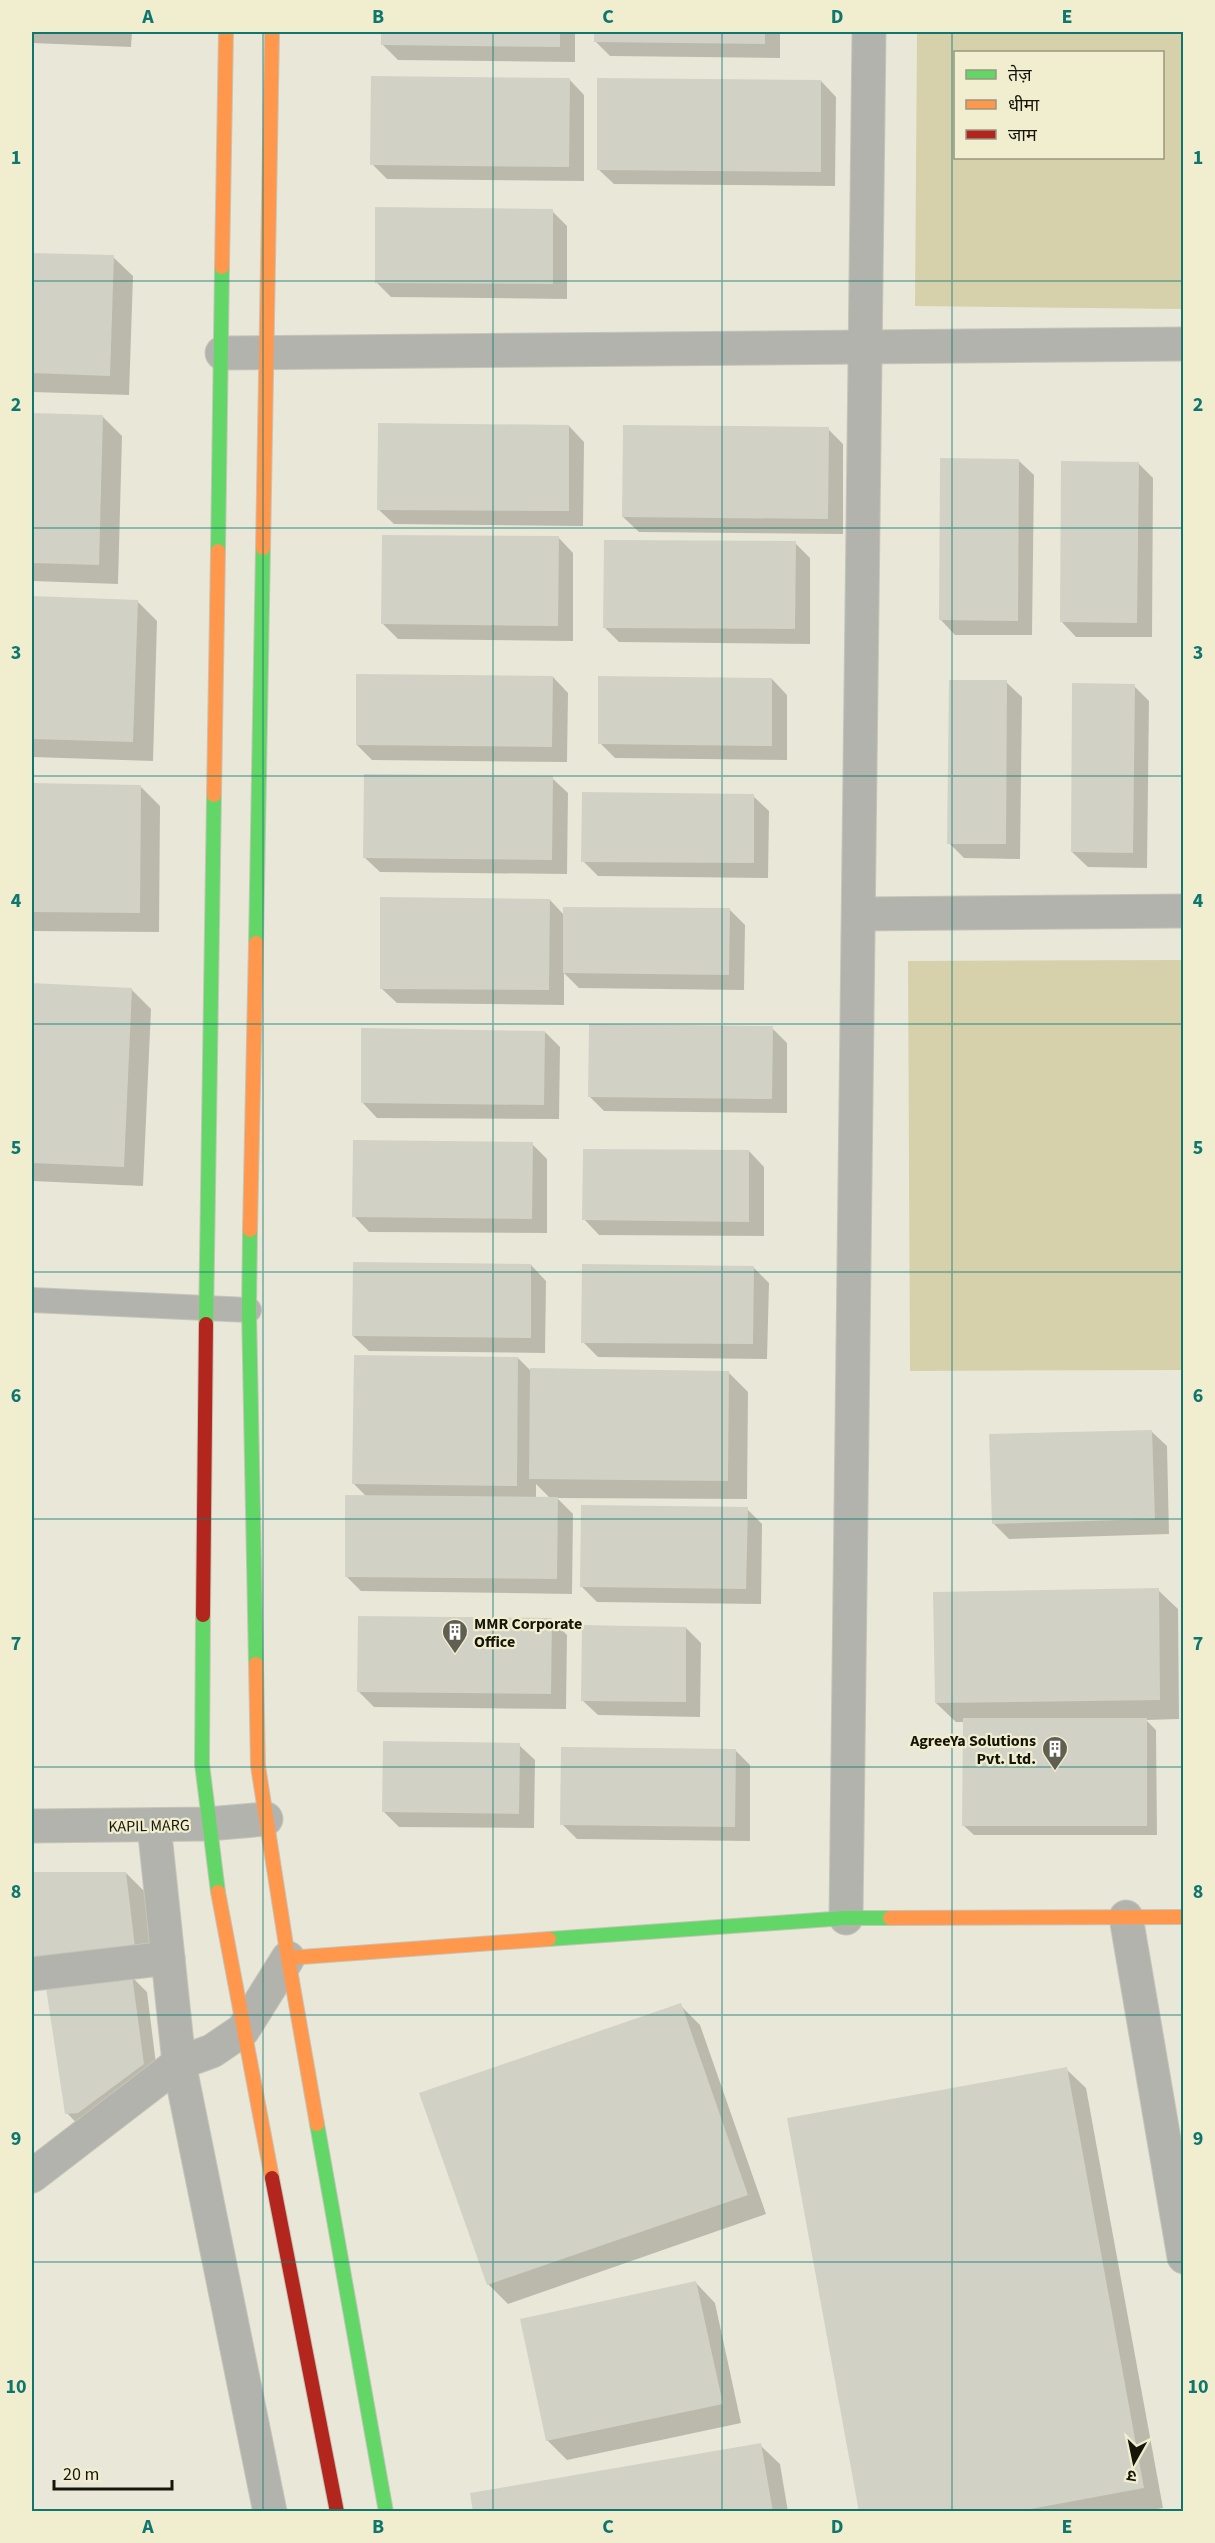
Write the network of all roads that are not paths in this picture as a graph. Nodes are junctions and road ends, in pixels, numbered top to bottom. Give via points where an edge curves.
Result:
1 (226, 32) edge
2 (272, 32) edge
3 (869, 32) edge
4 (1184, 344) edge
5 (866, 346) junction
6 (222, 352) junction
7 (267, 352) junction
8 (1184, 911) edge
9 (859, 914) junction
10 (32, 1300) edge
11 (206, 1308) junction
12 (249, 1310) junction
13 (266, 1819) junction
14 (208, 1824) junction
15 (154, 1825) junction
16 (32, 1826) edge
17 (1126, 1917) junction
18 (1184, 1917) edge
19 (846, 1918) junction
20 (168, 1958) junction
21 (288, 1958) junction
22 (32, 1974) edge
23 (243, 2030) junction
24 (179, 2063) junction
25 (32, 2176) edge
26 (1184, 2257) edge
27 (270, 2511) edge
28 (338, 2511) edge
29 (386, 2511) edge

1 - 6 street
2 - 7 street
3 - 5 street
4 - 5 street
5 - 7 street
5 - 9 street
6 - 7 street
6 - 11 street
7 - 12 street
8 - 9 street
9 - 19 street
10 - 11 lane
11 - 12 lane
11 - 14 street via 202,1764
12 - 13 street via 258,1766
13 - 14 street, KAPIL MARG
13 - 21 street
14 - 15 street, KAPIL MARG
14 - 23 street via 221,1919
15 - 16 street, KAPIL MARG
15 - 20 street
17 - 18 street
17 - 19 street
17 - 26 street
19 - 21 street
20 - 22 street
20 - 24 street
21 - 23 street
21 - 29 street
23 - 24 street via 212,2050
23 - 28 street
24 - 25 street
24 - 27 street

